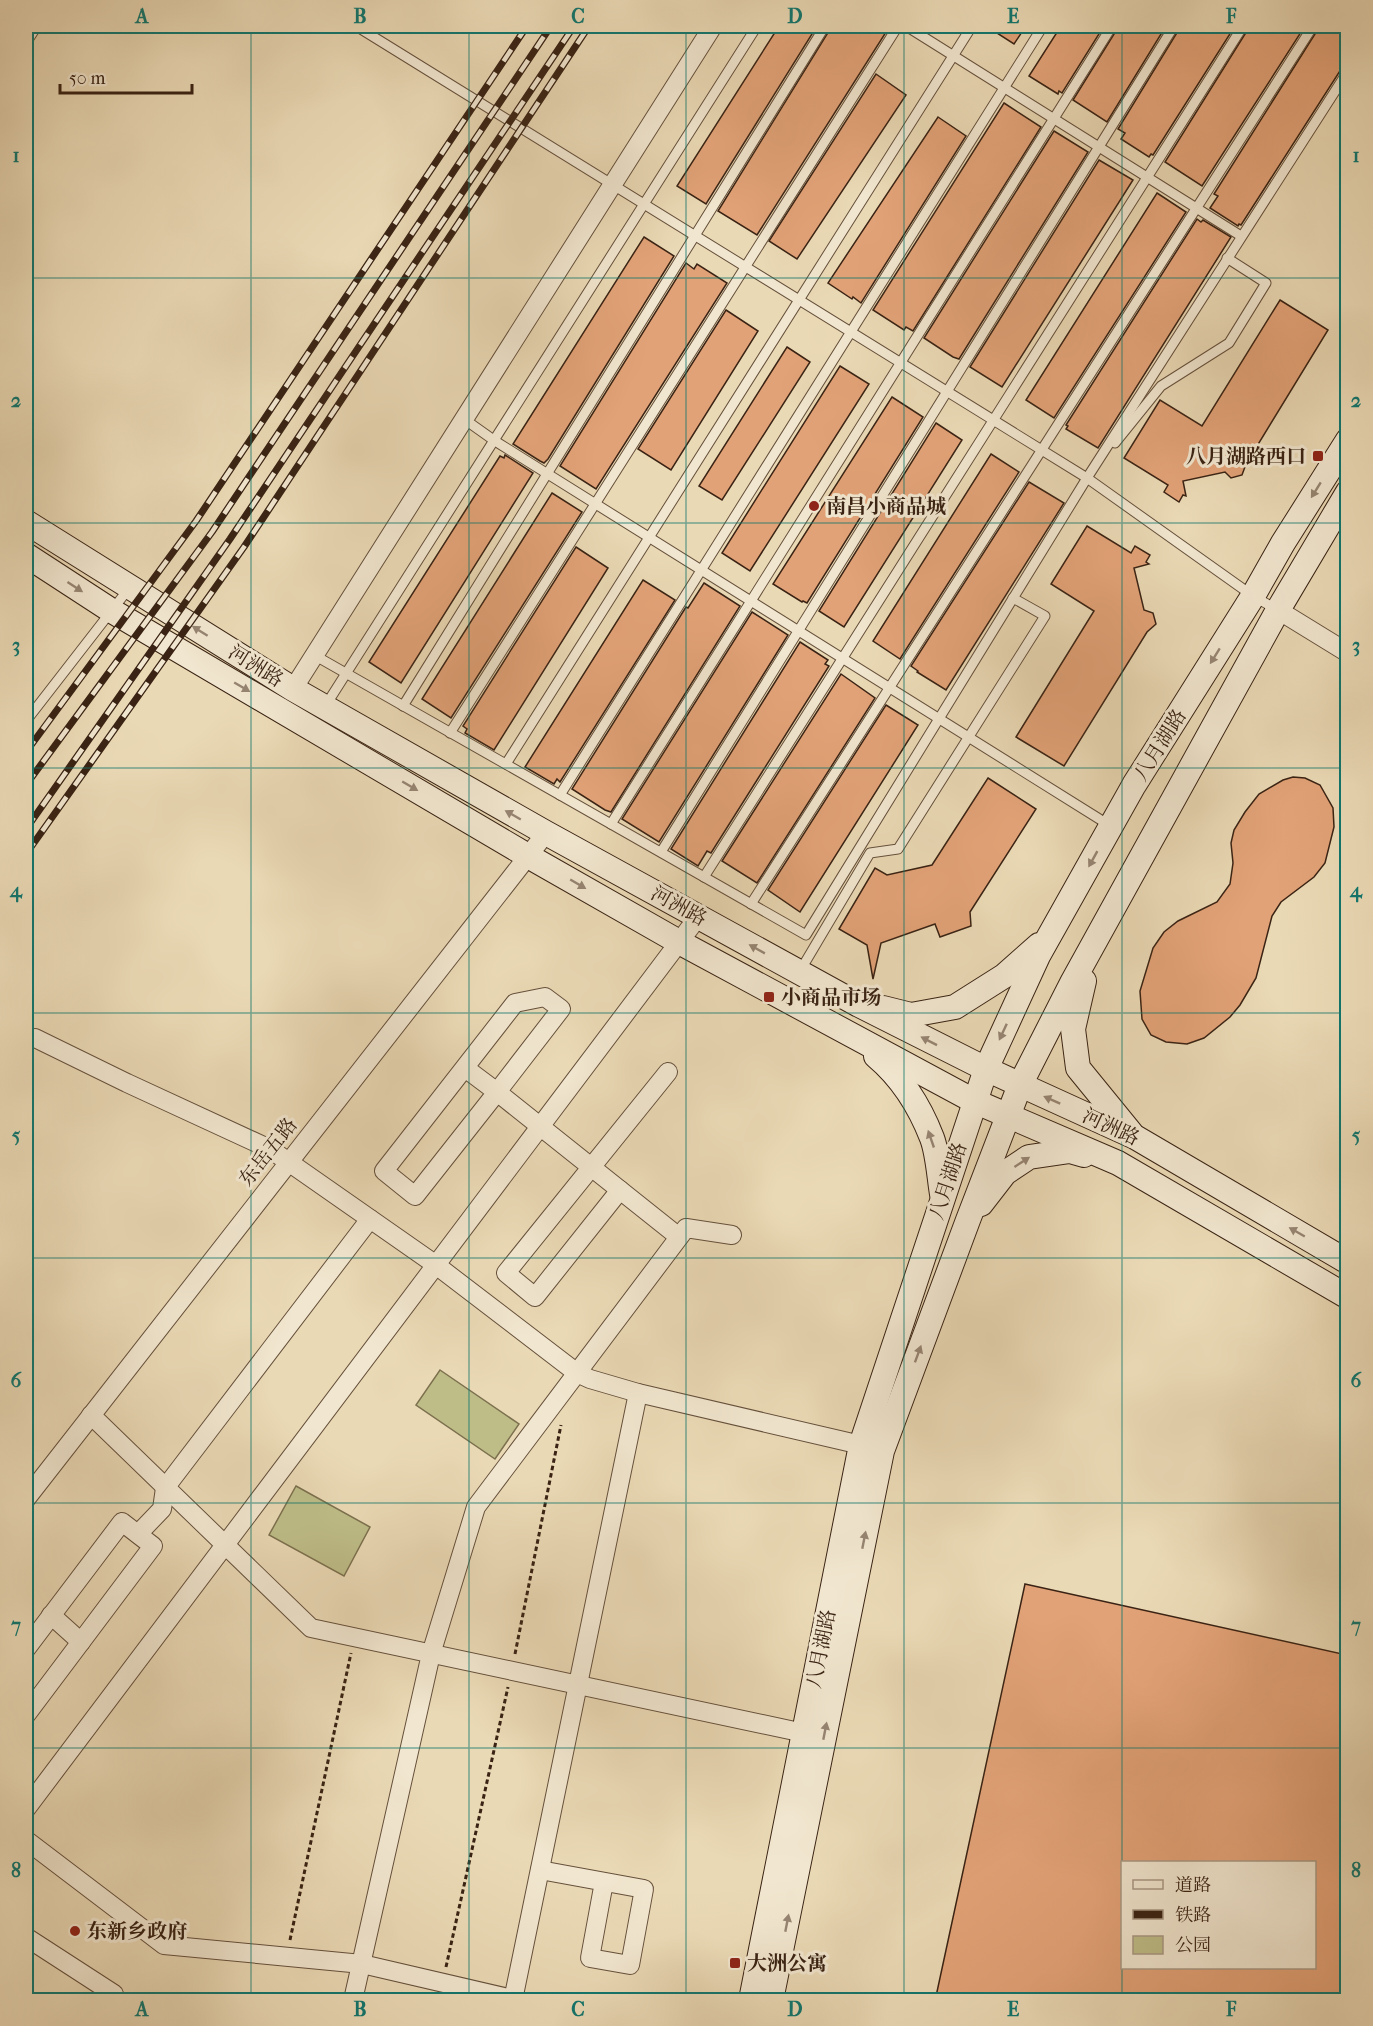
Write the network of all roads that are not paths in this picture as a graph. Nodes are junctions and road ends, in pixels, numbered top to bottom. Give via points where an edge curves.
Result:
1 (37, 26) edge
2 (356, 26) edge
3 (713, 26) edge
4 (757, 26) edge
5 (825, 26) edge
6 (898, 26) edge
7 (906, 26) edge
8 (972, 26) edge
9 (1043, 26) edge
10 (1112, 26) edge
11 (1174, 26) edge
12 (1243, 26) edge
13 (1313, 26) edge
14 (26, 43) edge
15 (953, 55) junction
16 (1347, 71) edge
17 (1004, 87) junction
18 (1054, 118) junction
19 (1099, 147) junction
20 (1147, 177) junction
21 (613, 184) junction
22 (645, 204) junction
23 (1196, 208) junction
24 (695, 235) junction
25 (1241, 236) junction
26 (1227, 258) junction
27 (746, 266) junction
28 (799, 299) junction
29 (851, 331) junction
30 (901, 362) junction
31 (947, 391) junction
32 (464, 420) junction
33 (993, 420) junction
34 (1347, 440) edge
35 (495, 441) junction
36 (1041, 449) junction
37 (547, 473) junction
38 (1087, 478) junction
39 (1347, 492) edge
40 (595, 504) junction
41 (26, 522) edge
42 (649, 537) junction
43 (26, 555) edge
44 (702, 570) junction
45 (130, 588) junction
46 (1253, 596) junction
47 (1013, 598) junction
48 (751, 601) junction
49 (1278, 610) junction
50 (112, 611) junction
51 (799, 630) junction
52 (1347, 653) edge
53 (314, 655) junction
54 (843, 658) junction
55 (346, 674) junction
56 (890, 687) junction
57 (293, 689) junction
58 (403, 706) junction
59 (325, 707) junction
60 (939, 718) junction
61 (26, 721) edge
62 (450, 733) junction
63 (968, 736) junction
64 (506, 764) junction
65 (560, 795) junction
66 (611, 824) junction
67 (1111, 826) junction
68 (546, 833) junction
69 (661, 852) junction
70 (528, 856) junction
71 (704, 877) junction
72 (751, 904) junction
73 (698, 917) junction
74 (1050, 935) junction
75 (679, 942) junction
76 (1092, 948) junction
77 (799, 972) junction
78 (848, 999) junction
79 (851, 1035) junction
80 (35, 1038) dead end
81 (465, 1068) junction
82 (986, 1069) junction
83 (668, 1072) dead end
84 (1020, 1085) junction
85 (497, 1092) junction
86 (974, 1101) junction
87 (1008, 1116) junction
88 (540, 1127) junction
89 (1135, 1137) junction
90 (289, 1162) junction
91 (1118, 1163) junction
92 (591, 1167) junction
93 (620, 1190) junction
94 (942, 1196) junction
95 (370, 1220) junction
96 (968, 1220) junction
97 (732, 1235) dead end
98 (680, 1237) junction
99 (1347, 1262) edge
100 (436, 1265) junction
101 (1347, 1297) edge
102 (577, 1372) junction
103 (638, 1393) junction
104 (91, 1415) junction
105 (861, 1445) junction
106 (165, 1488) junction
107 (26, 1499) edge
108 (138, 1534) junction
109 (225, 1545) junction
110 (51, 1615) junction
111 (81, 1642) junction
112 (26, 1649) edge
113 (431, 1654) junction
114 (578, 1685) junction
115 (26, 1715) edge
116 (804, 1734) junction
117 (26, 1809) edge
118 (26, 1840) edge
119 (540, 1870) junction
120 (604, 1882) junction
121 (26, 1937) edge
122 (362, 1964) junction
123 (515, 2000) edge
124 (110, 2001) edge
125 (353, 2001) edge
126 (751, 2001) edge
127 (771, 2001) edge

1 - 14 lane
2 - 21 lane
3 - 21 street
4 - 22 lane
5 - 24 lane
6 - 27 lane
7 - 15 lane
8 - 15 lane
9 - 17 lane
10 - 18 lane
11 - 19 lane
12 - 20 lane
13 - 23 lane
15 - 17 lane
15 - 28 lane
16 - 25 lane
17 - 18 lane
17 - 29 lane
18 - 19 lane
18 - 30 lane
19 - 20 lane
19 - 31 lane
20 - 23 lane
20 - 33 lane
21 - 22 lane
21 - 32 street
22 - 24 lane
22 - 35 lane
23 - 25 lane
23 - 36 lane
24 - 27 lane
24 - 37 lane
25 - 26 lane
26 - 38 lane
26 - 38 lane via 1266,283 1228,344 1161,386
27 - 28 lane
27 - 40 lane
28 - 29 lane
28 - 42 lane
29 - 30 lane
29 - 44 lane
30 - 31 lane
30 - 48 lane
31 - 33 lane
31 - 51 lane
32 - 35 lane
32 - 53 street
33 - 36 lane
33 - 54 lane
34 -> 46 main road, 八月湖路
35 - 37 lane
35 - 55 lane
36 - 38 lane
36 - 56 lane
37 - 40 lane
37 - 58 lane
38 - 46 lane
38 - 47 lane
39 - 49 main road, 八月湖路
40 - 42 lane
40 - 62 lane
41 - 45 main road, 河洲路
42 - 44 lane
42 - 64 lane
43 -> 50 main road
44 - 48 lane
44 - 65 lane
45 - 50 lane
57 -> 45 main road, 河洲路
46 - 49 lane
46 -> 67 main road, 八月湖路
47 - 60 lane
47 - 63 lane via 1045,616
48 - 51 lane
48 - 66 lane
49 - 52 street
49 - 76 main road, 八月湖路
50 - 61 lane
50 -> 70 main road
51 - 54 lane
51 - 69 lane
53 - 55 lane
53 - 57 street
54 - 56 lane
54 - 71 lane
55 - 58 lane
55 - 59 lane
56 - 60 lane
56 - 72 lane
57 - 59 main road, 河洲路
58 - 62 lane
68 -> 59 main road, 河洲路
60 - 63 lane
60 - 72 lane via 806,934
62 - 64 lane
63 - 67 lane
63 - 77 lane via 898,849 870,853
64 - 65 lane
65 - 66 lane
66 - 69 lane
67 -> 74 main road, 八月湖路
68 - 70 street, 东岳五路
68 - 73 main road, 河洲路
69 - 71 lane
70 -> 75 main road
70 - 90 street, 东岳五路
71 - 72 lane
73 - 75 street
77 -> 73 main road, 河洲路
74 - 78 main road via 1004,976 955,1007 911,1015
74 -> 82 main road, 八月湖路
75 - 79 main road
75 - 88 street
76 - 84 main road, 八月湖路
76 - 89 main road via 1072,1029 1078,1068
77 - 78 main road, 河洲路
82 -> 78 main road, 河洲路
79 - 86 main road
94 -> 79 main road via 933,1139 909,1094 889,1067
80 - 90 street via 270,1149
81 - 85 street
81 - 85 street via 515,1004 545,997 561,1010
81 - 85 street via 384,1171 415,1196
82 - 84 main road, 河洲路
82 - 86 main road, 八月湖路
83 - 92 street
84 - 87 main road, 八月湖路
89 -> 84 main road, 河洲路
85 - 88 street
86 - 87 main road
86 - 94 main road, 八月湖路
87 - 91 main road
87 - 96 main road, 八月湖路
88 - 92 street
88 - 100 street
99 -> 89 main road, 河洲路
90 - 95 street
90 - 104 street, 东岳五路
96 -> 91 main road via 1005,1173 1029,1157 1070,1151
91 - 101 main road
92 - 93 street
92 - 93 street via 506,1274 535,1297
93 - 98 street
94 - 105 main road, 八月湖路
95 - 100 street
95 - 106 street
127 -> 96 main road, 八月湖路 via 882,1451
97 - 98 street via 686,1228
98 - 102 street
100 - 102 street
100 - 109 street
102 - 103 street
102 - 113 street via 476,1507
103 - 105 street
103 - 114 street
104 - 106 street
104 - 107 street, 东岳五路
105 - 116 main road, 八月湖路
106 - 108 street via 162,1509
106 - 109 street
108 - 110 street via 122,1522
108 - 111 street via 153,1546
109 - 113 street via 311,1628
109 - 117 street
110 - 111 street
110 - 112 street
111 - 115 street
113 - 114 street
113 - 122 street
114 - 116 street
114 - 119 street
116 - 126 main road, 八月湖路
118 - 122 street via 164,1945
119 - 120 street
119 - 123 street
120 - 120 street via 644,1889 630,1965 590,1958
121 - 124 street via 114,1994
122 - 123 street
122 - 125 street

